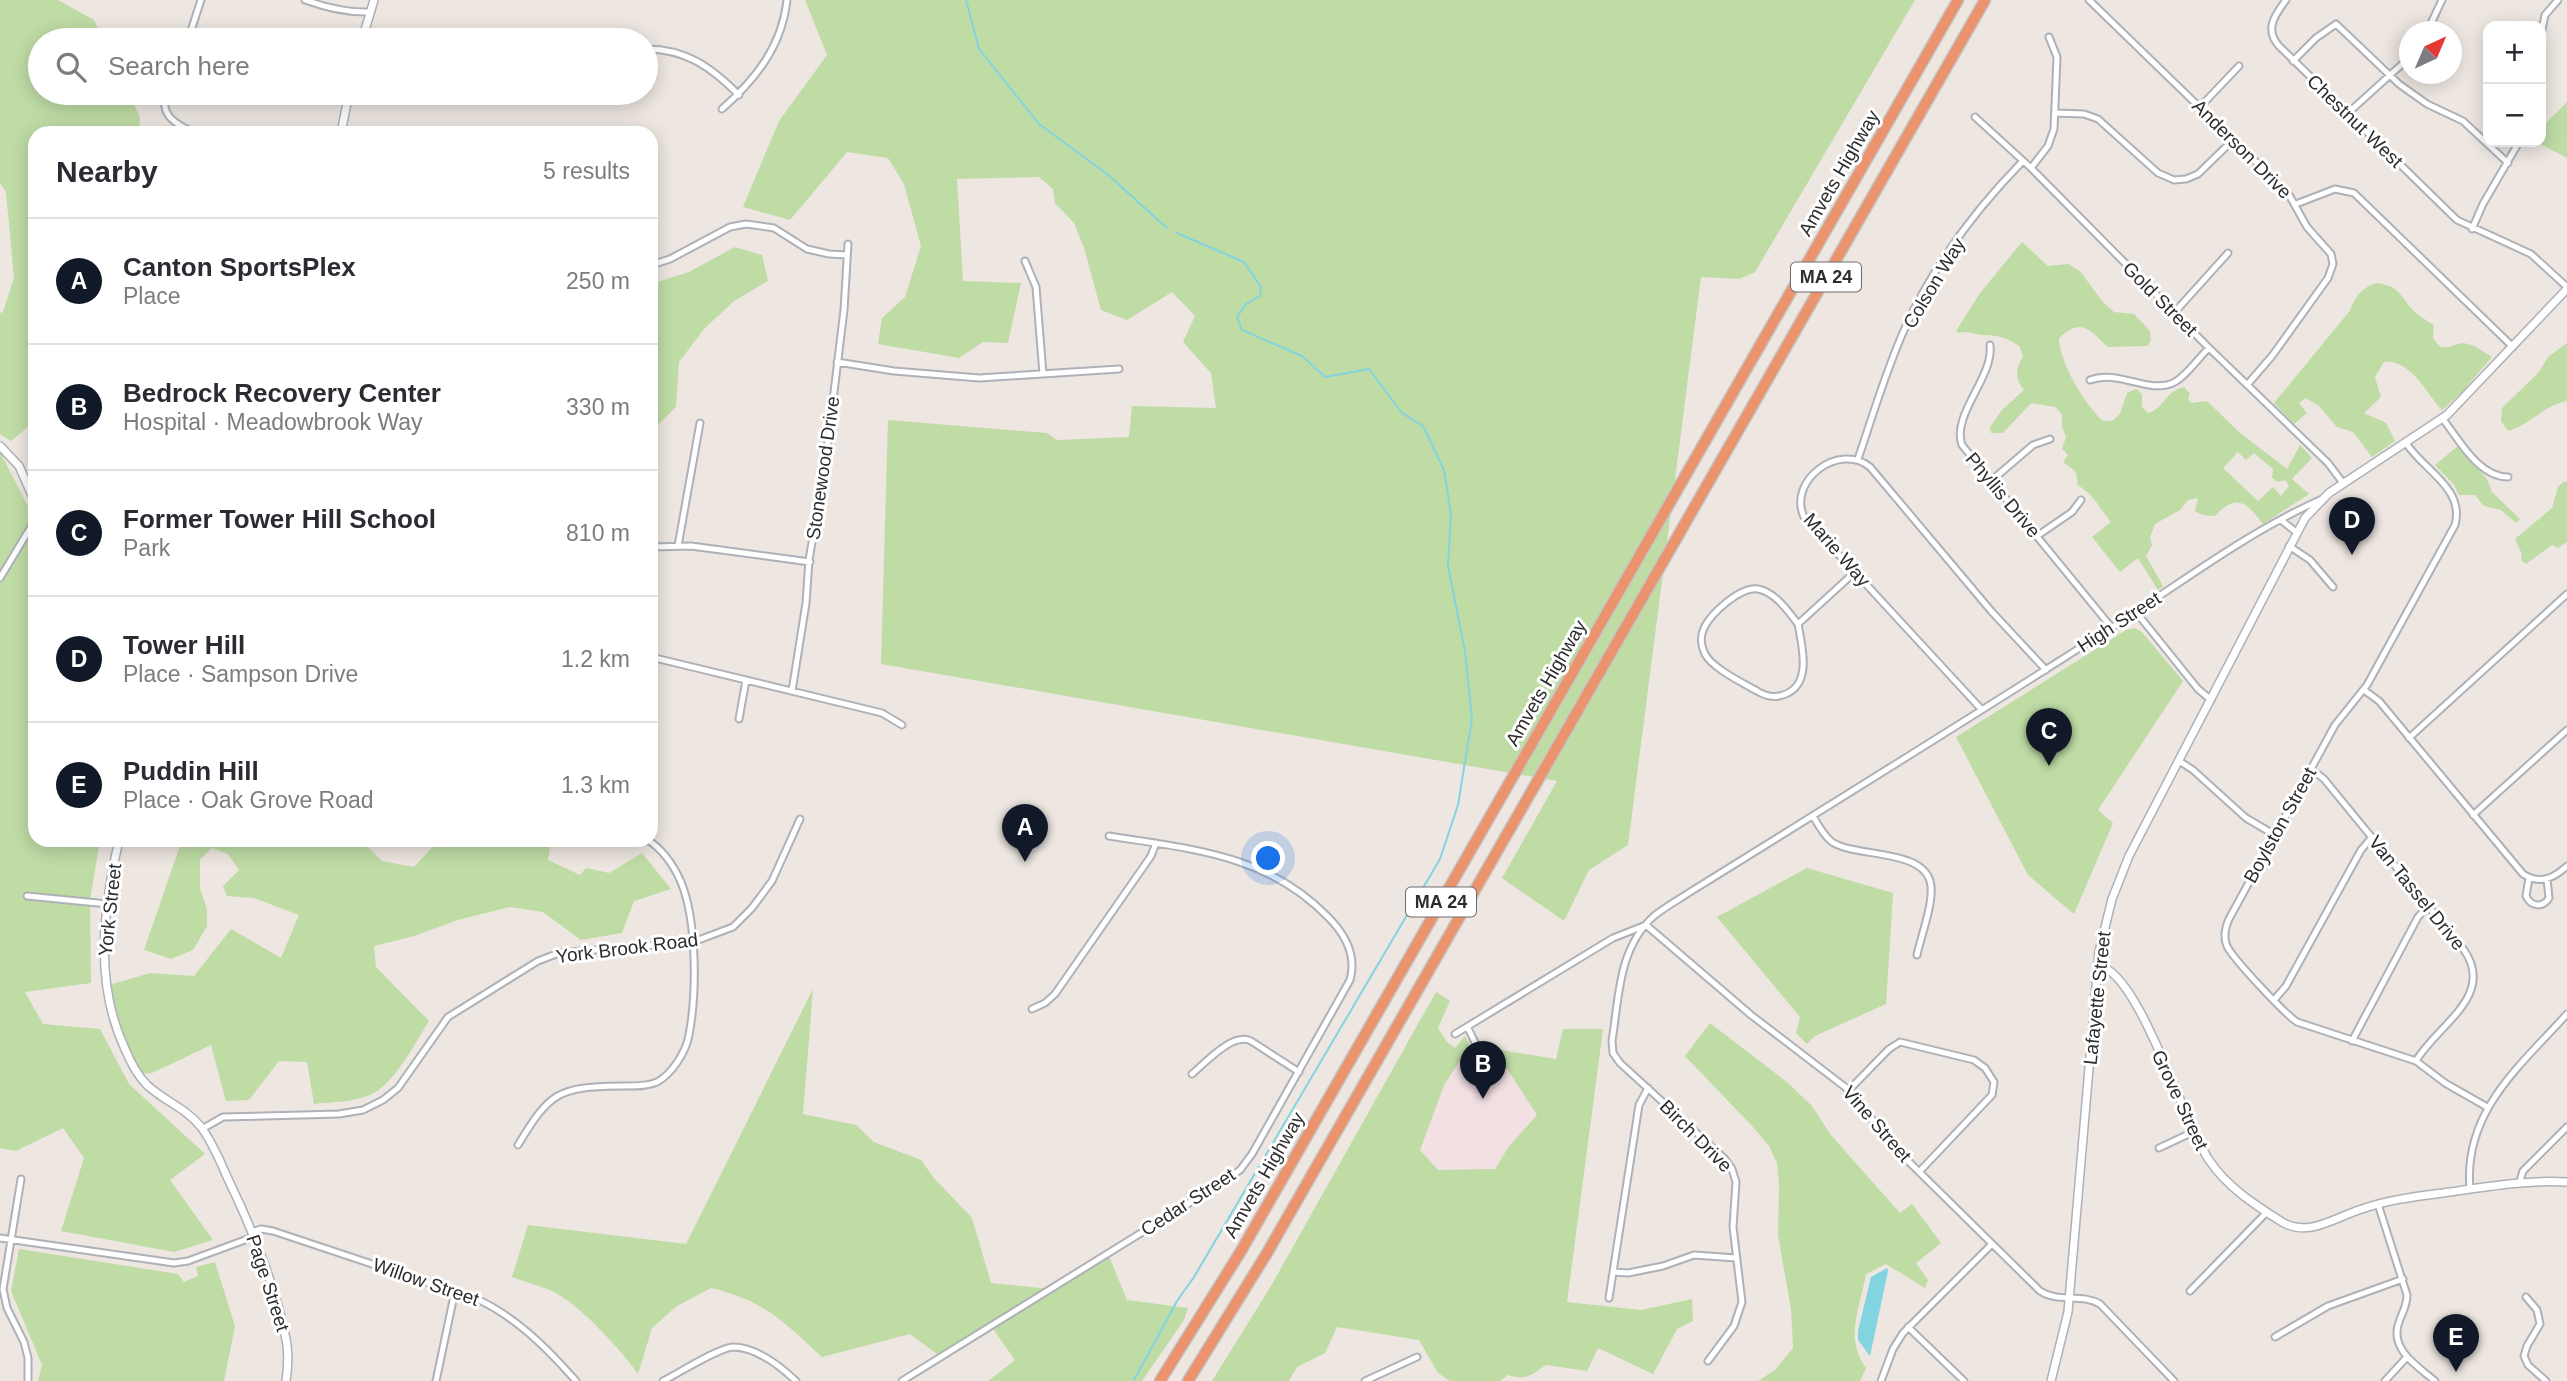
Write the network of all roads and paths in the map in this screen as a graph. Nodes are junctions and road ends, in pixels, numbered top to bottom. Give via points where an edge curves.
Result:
1 (201, 0) edge
2 (305, 0) edge
3 (374, 0) edge
4 (787, 0) edge
5 (1958, 0) edge
6 (1985, 0) edge
7 (2089, 0) edge
8 (2286, 0) edge
9 (2442, 0) edge
10 (2558, 0) edge
11 (371, 12) junction
12 (2432, 21) edge
13 (2544, 21) edge
14 (192, 28) edge
15 (366, 28) edge
16 (2049, 37) dead end
17 (658, 49) edge
18 (2293, 61) junction
19 (2239, 66) dead end
20 (2399, 67) edge
21 (2390, 76) junction
22 (739, 95) junction
23 (164, 105) edge
24 (347, 105) edge
25 (2200, 107) junction
26 (722, 109) dead end
27 (2055, 113) junction
28 (2348, 113) junction
29 (1975, 117) dead end
30 (183, 126) edge
31 (342, 126) edge
32 (2233, 140) junction
33 (2516, 147) edge
34 (2022, 162) junction
35 (2508, 163) junction
36 (2031, 168) junction
37 (2296, 204) junction
38 (2472, 229) junction
39 (848, 244) dead end
40 (2228, 253) dead end
41 (847, 255) junction
42 (1025, 261) dead end
43 (658, 263) edge
44 (2567, 288) edge
45 (2174, 313) junction
46 (1990, 345) dead end
47 (2513, 347) junction
48 (2208, 348) junction
49 (837, 362) junction
50 (1119, 369) dead end
51 (1043, 374) junction
52 (2091, 380) dead end
53 (2247, 384) junction
54 (2442, 418) junction
55 (700, 423) dead end
56 (2050, 439) dead end
57 (2406, 443) junction
58 (0, 446) edge
59 (1858, 459) junction
60 (2508, 477) dead end
61 (1991, 481) junction
62 (2343, 483) junction
63 (28, 486) edge
64 (2322, 499) junction
65 (2081, 500) dead end
66 (2281, 520) junction
67 (28, 532) edge
68 (2296, 532) junction
69 (2037, 536) junction
70 (2289, 545) junction
71 (678, 546) junction
72 (658, 547) edge
73 (810, 562) junction
74 (1855, 572) junction
75 (0, 578) edge
76 (2333, 587) dead end
77 (2567, 594) edge
78 (2136, 612) junction
79 (1798, 624) junction
80 (2112, 628) junction
81 (658, 659) edge
82 (2046, 670) junction
83 (746, 680) junction
84 (2364, 690) junction
85 (792, 691) junction
86 (2211, 700) junction
87 (1982, 710) junction
88 (739, 719) dead end
89 (902, 725) dead end
90 (2567, 730) edge
91 (2409, 738) junction
92 (2179, 761) junction
93 (2311, 769) junction
94 (2473, 815) junction
95 (1813, 816) junction
96 (800, 819) dead end
97 (2275, 835) junction
98 (1109, 836) dead end
99 (2372, 837) junction
100 (1156, 843) junction
101 (118, 847) edge
102 (655, 847) edge
103 (2567, 866) edge
104 (2529, 878) junction
105 (2547, 879) junction
106 (27, 896) dead end
107 (108, 904) junction
108 (2428, 906) junction
109 (1646, 925) junction
110 (693, 942) junction
111 (1917, 955) dead end
112 (2098, 966) junction
113 (2274, 1000) junction
114 (1032, 1009) dead end
115 (2567, 1014) edge
116 (1468, 1028) junction
117 (1455, 1034) dead end
118 (2352, 1041) junction
119 (1481, 1055) dead end
120 (2416, 1061) junction
121 (1299, 1072) junction
122 (1192, 1074) dead end
123 (1648, 1088) junction
124 (1849, 1090) junction
125 (2487, 1107) junction
126 (2567, 1127) edge
127 (202, 1129) junction
128 (2193, 1132) junction
129 (518, 1145) dead end
130 (2159, 1147) dead end
131 (1919, 1172) junction
132 (21, 1180) dead end
133 (2520, 1181) junction
134 (2567, 1182) edge
135 (233, 1189) joint
136 (2470, 1189) junction
137 (2378, 1204) junction
138 (2267, 1212) junction
139 (252, 1234) junction
140 (0, 1238) edge
141 (10, 1240) junction
142 (1992, 1244) junction
143 (1737, 1258) junction
144 (1614, 1272) junction
145 (2403, 1279) junction
146 (455, 1291) junction
147 (2190, 1291) dead end
148 (2069, 1297) junction
149 (2526, 1297) dead end
150 (1609, 1298) dead end
151 (1232, 1312) junction
152 (1908, 1327) junction
153 (2274, 1337) dead end
154 (1417, 1357) dead end
155 (2407, 1357) junction
156 (1708, 1361) dead end
157 (28, 1381) edge
158 (286, 1381) edge
159 (436, 1381) edge
160 (576, 1381) edge
161 (663, 1381) edge
162 (796, 1381) edge
163 (902, 1381) edge
164 (1160, 1381) edge
165 (1188, 1381) edge
166 (1194, 1381) edge
167 (1365, 1381) edge
168 (1881, 1381) edge
169 (1964, 1381) edge
170 (2051, 1381) edge
171 (2174, 1381) edge
172 (2385, 1381) edge
173 (2435, 1381) edge
174 (2546, 1381) edge

1 - 14 street
2 - 11 street via 330,9
3 - 11 street
4 - 22 street via 775,46
5 - 164 highway, Amvets Highway / MA 24 via 1247,1240
6 - 151 highway, Amvets Highway / MA 24
7 - 25 street, Anderson Drive
8 - 18 street, Chestnut West via 2272,20 2271,31
9 - 12 street
10 - 13 street
11 - 15 street
16 - 27 street via 2057,57
17 - 22 street via 692,58 713,70
18 - 21 street via 2336,24
18 - 28 street, Chestnut West
19 - 25 street
20 - 21 street
21 - 28 street
21 - 35 street via 2423,101 2463,121
22 - 26 street
23 - 30 street via 170,118
24 - 31 street
25 - 32 street, Anderson Drive
27 - 32 street via 2098,119 2158,173 2174,180 2198,174
27 - 36 street via 2050,142
28 - 38 street, Chestnut West via 2453,217
29 - 34 street, Gold Street
32 - 37 street, Anderson Drive
33 - 35 street
34 - 36 street, Gold Street
34 - 59 street, Colson Way via 1953,246 1915,307
35 - 38 street
36 - 45 street, Gold Street
37 - 47 street via 2335,189 2354,193
37 - 53 street, Anderson Drive via 2307,227 2330,254 2332,267
38 - 44 street, Chestnut West via 2531,254
39 - 41 street, Stonewood Drive
40 - 45 street
41 - 43 street via 807,249 774,228 746,224 730,227
41 - 49 street, Stonewood Drive
42 - 51 street via 1036,287
44 - 47 street, High Street
45 - 48 street, Gold Street
46 - 61 street, Phyllis Drive via 1989,361 1959,437
47 - 54 street, High Street
48 - 52 street via 2170,384 2110,377
48 - 53 street, Gold Street
49 - 51 street via 951,377
49 - 73 street, Stonewood Drive
50 - 51 street
53 - 62 street, Gold Street
54 - 57 street, High Street
54 - 60 street via 2485,470
55 - 71 street
56 - 61 street via 2036,443
57 - 62 street, High Street
57 - 84 street, Boylston Street via 2452,494 2456,521
58 - 63 street via 19,466
59 - 74 street, Marie Way via 1841,458 1828,465 1807,480 1800,497 1807,521
59 - 82 street via 1873,470
61 - 69 street, Phyllis Drive
62 - 64 street, High Street
64 - 66 street, High Street
64 - 68 street, Lafayette Street
65 - 69 street via 2072,512
66 - 68 street
66 - 78 street, High Street
67 - 75 street
68 - 70 street, Lafayette Street
69 - 80 street, Phyllis Drive
70 - 76 street
70 - 86 street, Lafayette Street
71 - 72 street
71 - 73 street
73 - 85 street, Stonewood Drive
74 - 79 street
74 - 87 street, Marie Way
77 - 91 street
78 - 80 street, High Street
78 - 86 street
79 - 79 street via 1803,671 1798,684 1785,694 1759,692 1713,664 1703,649 1706,624 1734,596 1750,589 1770,594
80 - 82 street, High Street
81 - 83 street
82 - 87 street, High Street
83 - 85 street
83 - 88 street
84 - 91 street
84 - 93 street, Boylston Street via 2338,721
85 - 89 street via 882,713
86 - 92 street, Lafayette Street
87 - 95 street, High Street
90 - 94 street
91 - 94 street
92 - 97 street via 2246,818
92 - 112 street, Lafayette Street via 2119,879
93 - 97 street, Boylston Street
93 - 99 street, Van Tassel Drive
94 - 104 street
95 - 109 street, High Street via 1690,892
95 - 111 street via 1836,844 1910,862 1926,873 1931,892
96 - 110 street, York Brook Road via 772,881 752,908 733,927
97 - 113 street, Boylston Street via 2225,933 2229,949
98 - 100 street
99 - 108 street, Van Tassel Drive
99 - 113 street
100 - 114 street via 1153,854 1055,994
100 - 121 street, Cedar Street via 1231,857 1264,870 1317,906 1340,930 1350,951 1352,972
101 - 107 street, York Street
102 - 110 street via 680,882 690,911
103 - 105 street
104 - 105 street
104 - 105 street via 2526,896 2538,905 2550,896
106 - 107 street
107 - 127 street, York Street via 105,977 123,1046 146,1083 185,1110
108 - 118 street
108 - 120 street, Van Tassel Drive via 2467,953 2473,982 2465,1003
109 - 116 street via 1614,938
109 - 123 street, Birch Drive via 1626,956 1612,1045 1617,1060
109 - 124 street, Vine Street via 1751,1015
110 - 127 street, York Brook Road via 559,953 538,961 448,1017 398,1088 363,1110 223,1117
110 - 129 street via 689,1036 670,1070 656,1082 637,1086 581,1087 563,1092 534,1118
112 - 128 street, Grove Street via 2115,974 2135,1000
112 - 148 street, Lafayette Street
113 - 118 street, Boylston Street via 2297,1022
115 - 125 street
116 - 117 street
116 - 119 street
118 - 120 street, Boylston Street
120 - 125 street, Boylston Street
121 - 122 street via 1242,1038
121 - 163 street, Cedar Street via 1240,1170
123 - 143 street, Birch Drive via 1732,1169
123 - 144 street via 1639,1105
124 - 131 street, Vine Street
124 - 131 street via 1900,1042 1970,1058 1988,1072 1995,1086 1992,1095
125 - 136 street via 2476,1136
126 - 133 street via 2524,1170
127 - 135 street, York Street
128 - 130 street
128 - 138 street, Grove Street via 2220,1174
131 - 142 street, Vine Street
132 - 141 street
133 - 134 street, Grove Street
133 - 136 street, Grove Street
135 - 139 street, Page Street
136 - 137 street, Grove Street
137 - 138 street, Grove Street via 2304,1229
137 - 145 street
138 - 147 street
139 - 141 street via 174,1263
139 - 146 street, Willow Street via 268,1230
139 - 158 street, Page Street via 286,1336
140 - 141 street
141 - 157 street via 3,1297 24,1342
142 - 148 street, Vine Street via 2044,1293
142 - 152 street
143 - 144 street via 1698,1255 1658,1268
143 - 156 street, Birch Drive via 1740,1311
144 - 150 street
145 - 153 street via 2328,1306
145 - 155 street via 2407,1299 2397,1336
146 - 159 street
146 - 160 street, Willow Street via 489,1305 525,1330
148 - 170 street, Lafayette Street
148 - 171 street, Vine Street via 2100,1304
149 - 174 street via 2537,1310 2540,1324 2524,1356
151 - 165 highway, Amvets Highway / MA 24
151 - 166 highway
152 - 168 street
152 - 169 street
154 - 167 street
155 - 172 street
155 - 173 street
161 - 162 street via 733,1347 766,1358

